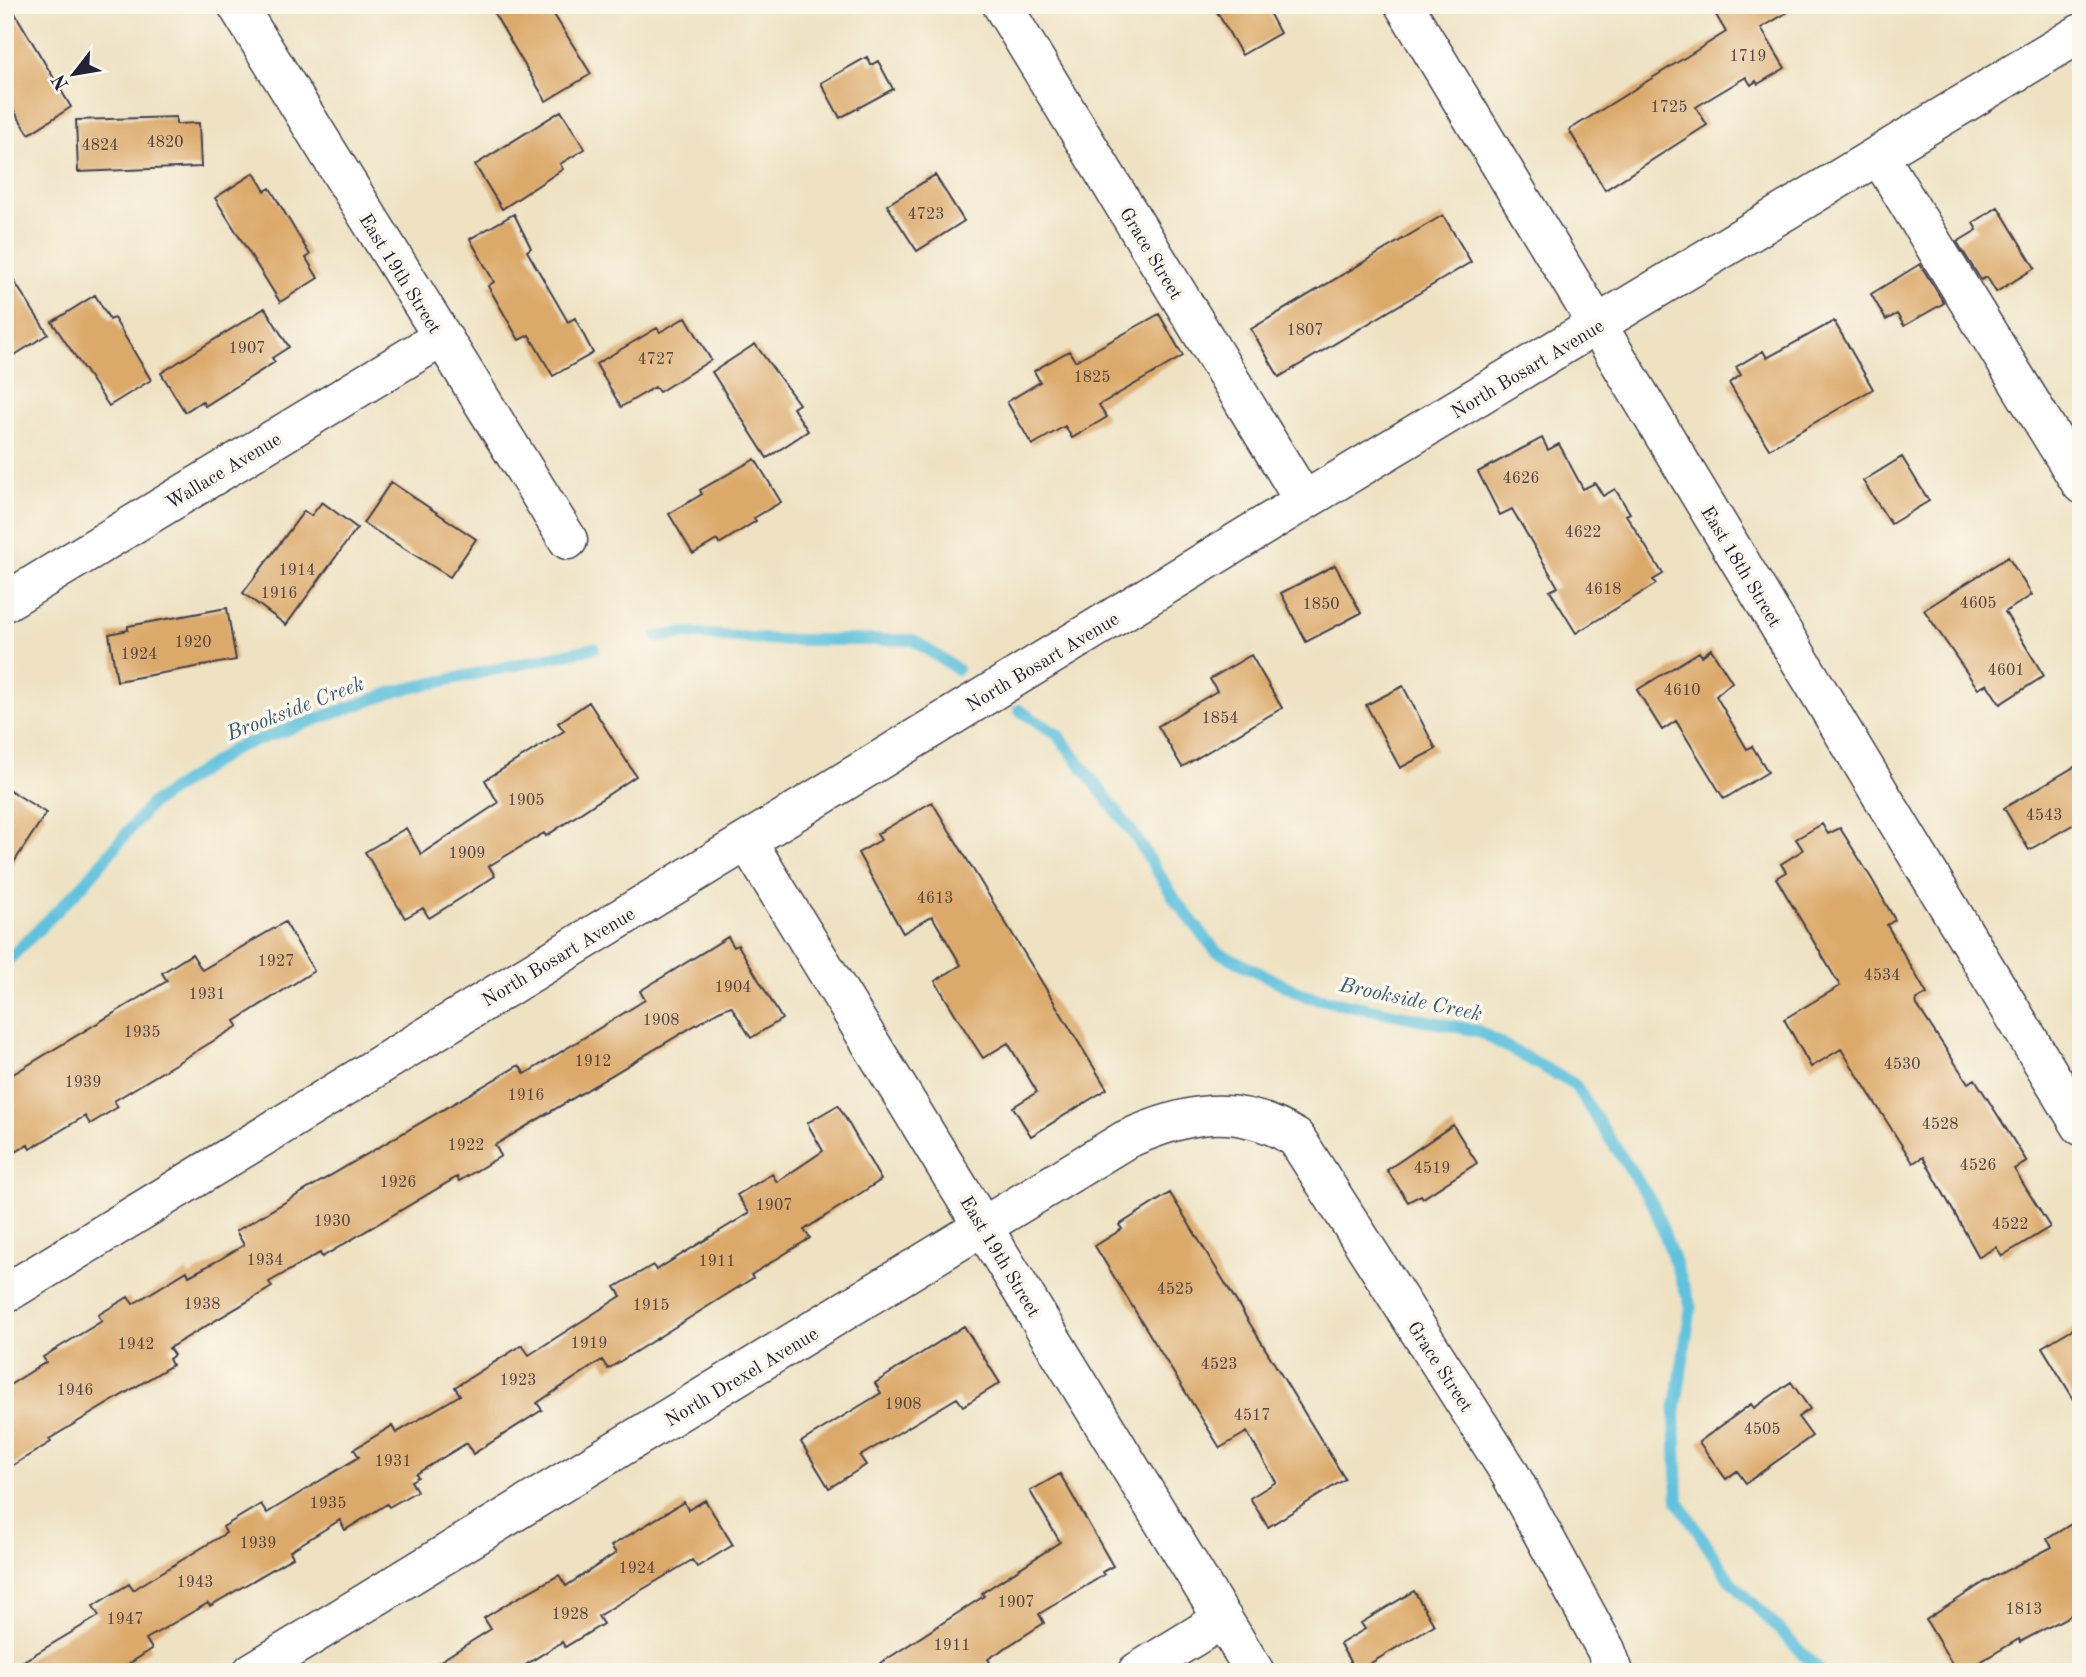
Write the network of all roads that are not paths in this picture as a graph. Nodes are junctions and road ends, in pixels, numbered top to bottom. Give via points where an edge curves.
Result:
1 (237, 5) edge
2 (1002, 5) edge
3 (1404, 5) edge
4 (2081, 33) edge
5 (1879, 156) junction
6 (1598, 326) junction
7 (441, 338) junction
8 (2081, 484) edge
9 (1304, 501) junction
10 (568, 540) dead end
11 (5, 602) edge
12 (747, 841) junction
13 (1242, 1115) joint
14 (2081, 1126) edge
15 (984, 1229) junction
16 (5, 1294) edge
17 (1223, 1619) junction
18 (1610, 1661) edge
19 (252, 1672) edge
20 (1137, 1672) edge
21 (1255, 1672) edge

1 - 7 street, East 19th Street
2 - 9 street, Grace Street
3 - 6 street, East 18th Street
4 - 5 street, North Bosart Avenue
5 - 6 street, North Bosart Avenue
5 - 8 street
6 - 9 street, North Bosart Avenue
6 - 14 street, East 18th Street
7 - 10 street, East 19th Street
7 - 11 street, Wallace Avenue
9 - 12 street, North Bosart Avenue
12 - 15 street, East 19th Street
12 - 16 street, North Bosart Avenue
13 - 15 street, North Drexel Avenue via 1200,1115 1161,1124 1125,1140
13 - 18 street, Grace Street via 1296,1138 1508,1472
15 - 17 street, East 19th Street
15 - 19 street, North Drexel Avenue
17 - 20 street
17 - 21 street, East 19th Street

